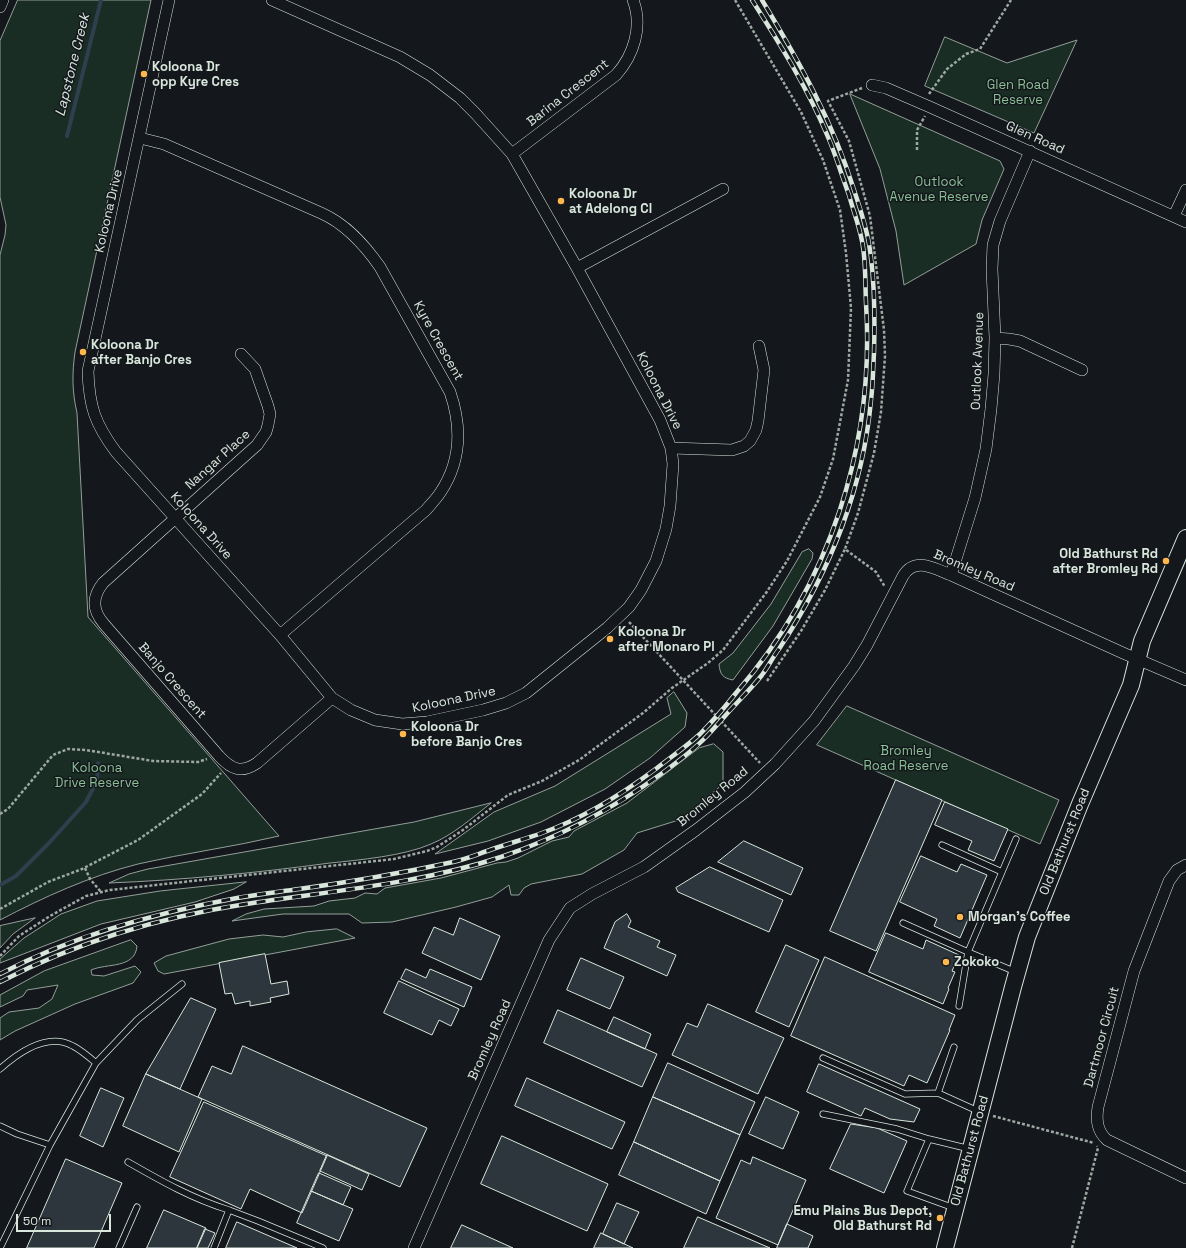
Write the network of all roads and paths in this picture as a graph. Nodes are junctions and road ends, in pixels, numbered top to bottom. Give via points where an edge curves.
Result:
1 (3, 0) edge
2 (169, 0) edge
3 (272, 0) edge
4 (633, 0) edge
5 (735, 0) edge
6 (1011, 0) edge
7 (0, 7) edge
8 (872, 85) joint
9 (926, 105) junction
10 (140, 138) junction
11 (917, 150) dead end
12 (1030, 151) junction
13 (512, 154) junction
14 (723, 189) dead end
15 (1186, 190) edge
16 (1174, 216) junction
17 (1186, 222) edge
18 (578, 268) junction
19 (995, 338) junction
20 (759, 346) dead end
21 (241, 354) dead end
22 (1082, 370) dead end
23 (670, 448) junction
24 (175, 517) junction
25 (1186, 538) edge
26 (845, 549) junction
27 (951, 575) junction
28 (891, 598) junction
29 (622, 614) junction
30 (280, 635) junction
31 (1138, 659) junction
32 (684, 680) junction
33 (1186, 680) edge
34 (767, 681) dead end
35 (332, 698) junction
36 (219, 756) junction
37 (229, 765) junction
38 (767, 771) junction
39 (0, 814) edge
40 (1016, 840) dead end
41 (942, 845) dead end
42 (1186, 865) edge
43 (85, 868) junction
44 (1002, 872) junction
45 (101, 892) junction
46 (0, 909) edge
47 (903, 923) dead end
48 (968, 952) junction
49 (0, 956) edge
50 (1017, 972) junction
51 (182, 984) dead end
52 (959, 1006) dead end
53 (954, 1047) dead end
54 (823, 1058) dead end
55 (96, 1063) junction
56 (0, 1069) edge
57 (938, 1094) junction
58 (980, 1112) junction
59 (823, 1114) dead end
60 (0, 1126) edge
61 (929, 1139) junction
62 (1100, 1141) junction
63 (50, 1145) junction
64 (970, 1149) junction
65 (128, 1162) dead end
66 (1186, 1178) edge
67 (137, 1207) dead end
68 (955, 1208) junction
69 (229, 1210) junction
70 (0, 1248) edge
71 (119, 1248) edge
72 (214, 1248) edge
73 (323, 1248) edge
74 (414, 1248) edge
75 (945, 1248) edge
76 (1072, 1248) edge

1 - 7 street
2 - 10 street, Koloona Drive
3 - 13 street, Koloona Drive via 400,57 430,75 460,98
4 - 13 street, Barina Crescent via 637,15 636,36 624,67
5 - 32 path via 801,112 823,160 840,210 851,308 848,380 833,459 820,497 787,561 766,594 722,650
6 - 9 path via 980,49 966,54 947,69
8 - 9 street, Glen Road via 886,88
8 - 26 path via 828,101 849,141 870,216 884,330 882,405 874,453 858,513
9 - 11 path via 917,130
9 - 12 street, Glen Road
10 - 24 street, Koloona Drive via 91,356 88,386 94,414 107,440
10 - 30 street, Kyre Crescent via 164,144 326,215 352,233 380,267 450,392 456,408 459,440 456,458 452,473 440,494 426,510
12 - 16 street, Glen Road
12 - 19 street, Outlook Avenue via 1000,220 993,245
13 - 18 street, Koloona Drive
14 - 18 street
15 - 16 street
16 - 17 street, Glen Road
18 - 23 street, Koloona Drive via 660,420
19 - 22 street via 1020,342
19 - 27 street, Outlook Avenue via 993,390 986,449 968,523
20 - 23 street via 764,370 758,421 750,441 732,450
21 - 24 street, Nangar Place via 255,369 268,406 266,432 257,445
23 - 29 street, Koloona Drive via 673,464 670,506 660,551 641,590
24 - 30 street, Koloona Drive
24 - 36 street, Banjo Crescent via 104,582 96,594 95,612
25 - 31 main road, Old Bathurst Road via 1142,641
26 - 28 path via 876,572
26 - 34 path via 801,631
27 - 28 street, Bromley Road via 922,564 911,566
27 - 31 street, Bromley Road
28 - 38 street, Bromley Road via 867,645 828,704
29 - 32 path
29 - 35 street, Koloona Drive via 526,693 496,707 427,722 402,724 375,720 351,710
30 - 35 street, Koloona Drive
31 - 33 street, Bromley Road
31 - 50 main road, Old Bathurst Road via 1131,685 1033,921
32 - 38 path
32 - 45 path via 580,760 542,781 508,795 438,847 394,859
35 - 37 street via 251,767 237,769
36 - 37 street, Banjo Crescent
36 - 39 path via 198,762 153,761 68,749 53,755 8,809
37 - 43 path via 202,794 138,840
38 - 74 street, Bromley Road via 745,792 644,867 570,908 558,924
40 - 44 lane
41 - 44 lane
42 - 62 street, Dartmoor Circuit via 1176,870 1168,881 1134,971 1098,1107
43 - 45 path
43 - 46 path via 48,882
44 - 48 lane
45 - 49 path via 86,896 50,916 19,936
47 - 48 lane
48 - 50 lane
48 - 52 lane
50 - 58 main road, Old Bathurst Road
51 - 55 lane via 137,1020
53 - 57 lane
54 - 57 lane via 905,1094
55 - 56 lane via 73,1046 62,1041 48,1041 30,1047
55 - 63 lane
57 - 58 lane
58 - 62 path
58 - 64 main road, Old Bathurst Road
59 - 61 lane via 897,1129
60 - 63 lane
61 - 64 lane
61 - 68 lane via 907,1191
62 - 66 street via 1113,1144
62 - 76 path
63 - 70 lane
64 - 68 main road, Old Bathurst Road
65 - 69 lane via 173,1188
67 - 71 lane
68 - 75 main road, Old Bathurst Road
69 - 72 lane
69 - 73 lane

